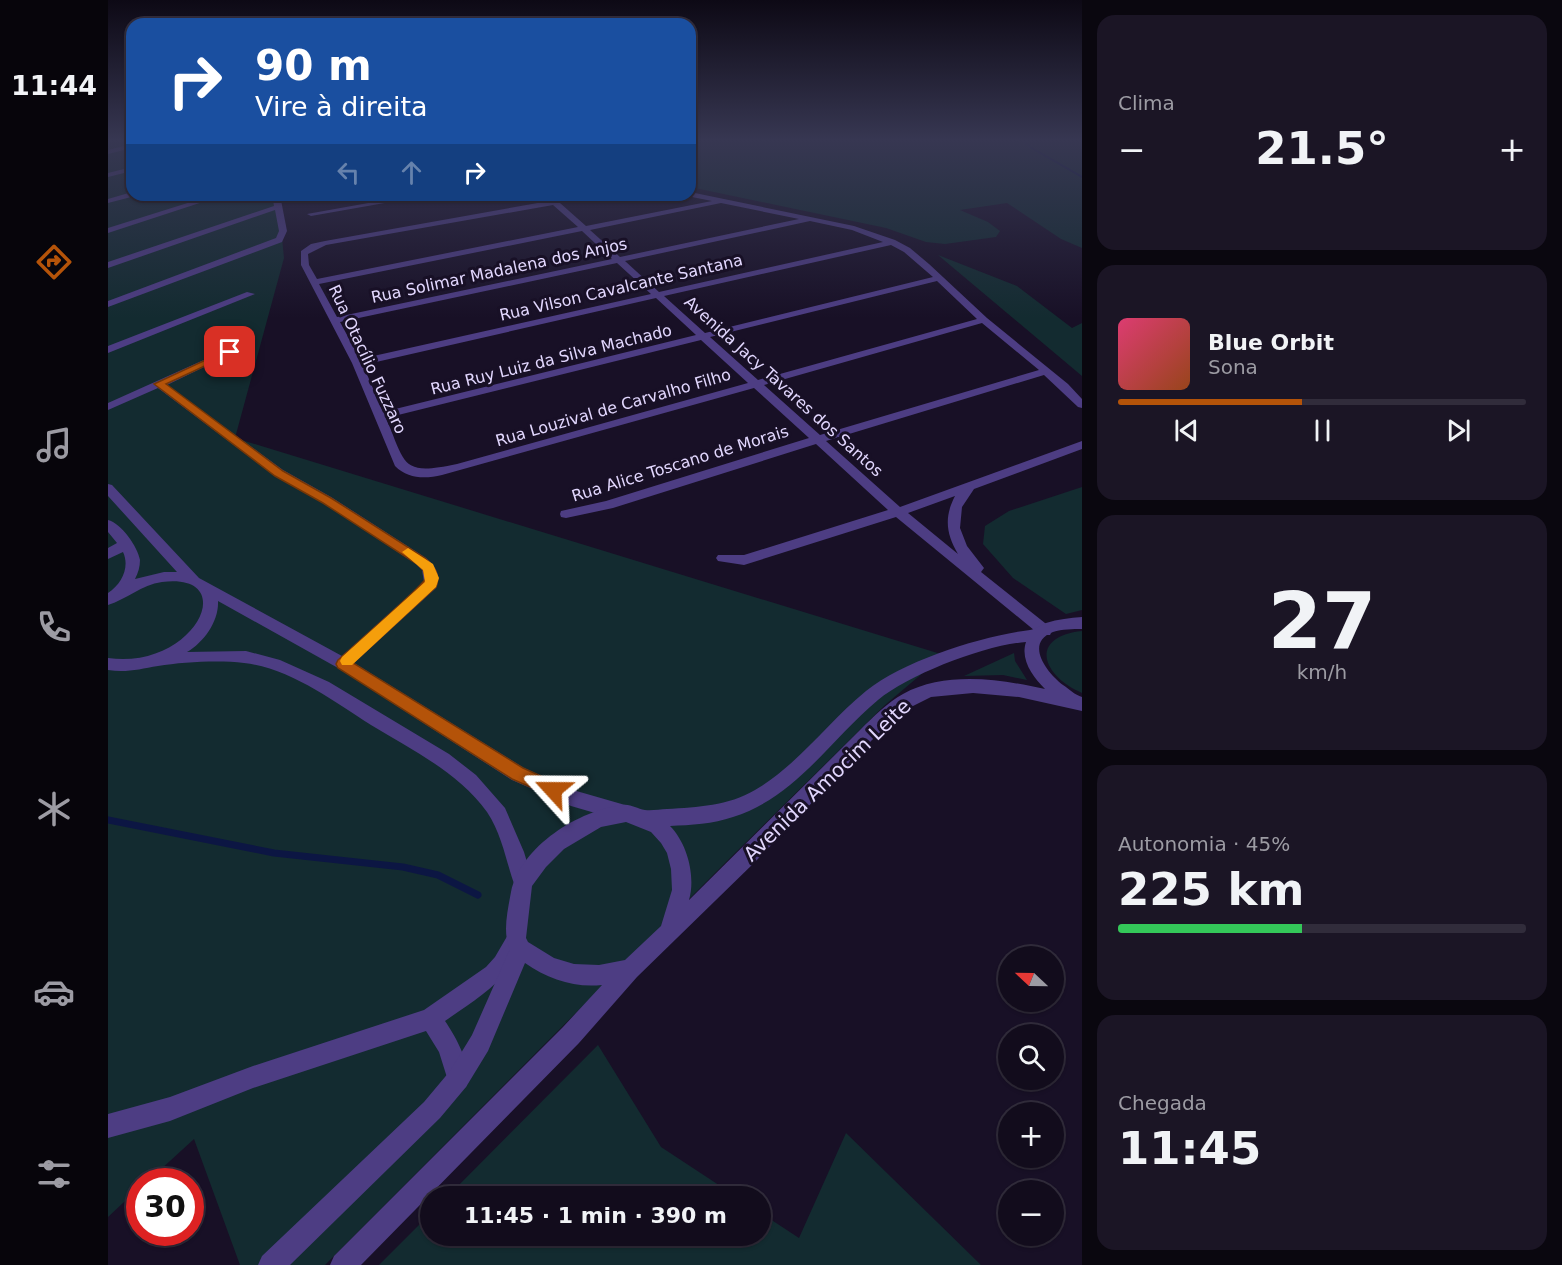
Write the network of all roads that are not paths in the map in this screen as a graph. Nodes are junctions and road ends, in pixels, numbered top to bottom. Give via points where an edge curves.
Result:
1 (714, 199) edge
2 (201, 201) edge
3 (277, 201) edge
4 (390, 201) edge
5 (541, 201) edge
6 (553, 201) edge
7 (723, 201) junction
8 (278, 207) junction
9 (311, 214) dead end
10 (810, 219) junction
11 (585, 230) junction
12 (108, 231) edge
13 (892, 242) junction
14 (619, 260) junction
15 (108, 266) edge
16 (939, 278) junction
17 (315, 282) junction
18 (250, 294) dead end
19 (657, 295) junction
20 (108, 304) edge
21 (335, 320) junction
22 (984, 320) junction
23 (703, 337) junction
24 (108, 350) edge
25 (230, 352) dead end
26 (357, 363) junction
27 (1044, 372) junction
28 (755, 383) junction
29 (159, 384) junction
30 (1082, 405) edge
31 (108, 407) edge
32 (380, 416) junction
33 (817, 440) junction
34 (1082, 445) edge
35 (424, 475) joint
36 (972, 483) junction
37 (108, 488) edge
38 (898, 512) junction
39 (566, 514) dead end
40 (108, 524) edge
41 (126, 544) junction
42 (108, 554) edge
43 (723, 558) dead end
44 (198, 583) junction
45 (114, 596) edge
46 (1003, 598) junction
47 (1082, 611) edge
48 (1082, 623) edge
49 (1044, 631) junction
50 (158, 660) junction
51 (108, 664) edge
52 (343, 664) junction
53 (1082, 703) edge
54 (636, 816) junction
55 (523, 882) junction
56 (669, 932) junction
57 (518, 944) junction
58 (630, 970) junction
59 (430, 1019) junction
60 (458, 1079) junction
61 (108, 1126) edge
62 (271, 1265) edge
63 (343, 1265) edge

1 - 7 street
2 - 12 street
3 - 8 street
4 - 9 street
5 - 17 street, Rua Otacílio Fuzzaro via 314,246 303,257
6 - 11 street, Avenida Jacy Tavares dos Santos
7 - 10 street
7 - 11 street
8 - 15 street
8 - 20 street via 283,231 279,240
10 - 13 street via 854,228
10 - 14 street, Rua Solimar Madalena dos Anjos
11 - 14 street, Avenida Jacy Tavares dos Santos
11 - 17 street
13 - 16 street
13 - 19 street, Rua Vilson Cavalcante Santana
14 - 19 street, Avenida Jacy Tavares dos Santos
14 - 21 street, Rua Solimar Madalena dos Anjos
16 - 22 street
16 - 23 street, Rua Ruy Luiz da Silva Machado
17 - 21 street, Rua Otacílio Fuzzaro
18 - 24 street
19 - 23 street, Avenida Jacy Tavares dos Santos
19 - 26 street, Rua Vilson Cavalcante Santana
21 - 26 street, Rua Otacílio Fuzzaro
22 - 27 street
22 - 28 street, Rua Louzival de Carvalho Filho
23 - 28 street, Avenida Jacy Tavares dos Santos
23 - 32 street, Rua Ruy Luiz da Silva Machado
25 - 29 street
26 - 32 street, Rua Otacílio Fuzzaro
27 - 30 street
27 - 33 street, Rua Alice Toscano de Morais
28 - 33 street, Avenida Jacy Tavares dos Santos
28 - 35 street, Rua Louzival de Carvalho Filho
29 - 31 street
29 - 52 street via 279,473 428,567 431,584
32 - 35 street, Rua Otacílio Fuzzaro via 399,463
33 - 38 street, Avenida Jacy Tavares dos Santos
33 - 39 street, Rua Alice Toscano de Morais via 597,508
34 - 36 street
36 - 38 street
36 - 46 street, Avenida Jacy Tavares dos Santos via 955,507 954,532 960,547
37 - 44 street
38 - 43 street via 744,560
38 - 46 street, Avenida Jacy Tavares dos Santos
40 - 41 street
41 - 42 street
41 - 45 street via 135,563 130,579
44 - 45 street via 159,578
44 - 50 street via 211,599 204,627 186,645
44 - 52 street
46 - 49 street, Avenida Jacy Tavares dos Santos
47 - 49 street, Avenida Amocim Leite
48 - 49 street, Avenida Amocim Leite
49 - 53 street, Avenida Amocim Leite via 1032,648 1034,661 1043,678 1056,690
49 - 54 street, Avenida Amocim Leite via 991,641 891,683 763,795 742,806 687,816
50 - 51 street via 127,667
50 - 55 street via 256,659 305,678 347,702 456,769 476,787 493,805 504,826
52 - 54 street via 518,774 571,798
53 - 56 street, Avenida Amocim Leite via 994,687 947,689 911,698 857,746
54 - 55 street, Avenida Amocim Leite via 597,819 557,843
54 - 56 street, Avenida Amocim Leite via 657,826 668,837 681,869 682,890
55 - 57 street, Avenida Amocim Leite
56 - 58 street, Avenida Amocim Leite
57 - 58 street via 549,968 574,974
57 - 59 street via 493,974
57 - 60 street, Avenida Amocim Leite via 480,1043
58 - 63 street, Avenida Amocim Leite via 571,1035
59 - 60 street via 451,1052
59 - 61 street via 253,1077 170,1109
60 - 62 street, Avenida Amocim Leite via 432,1110

